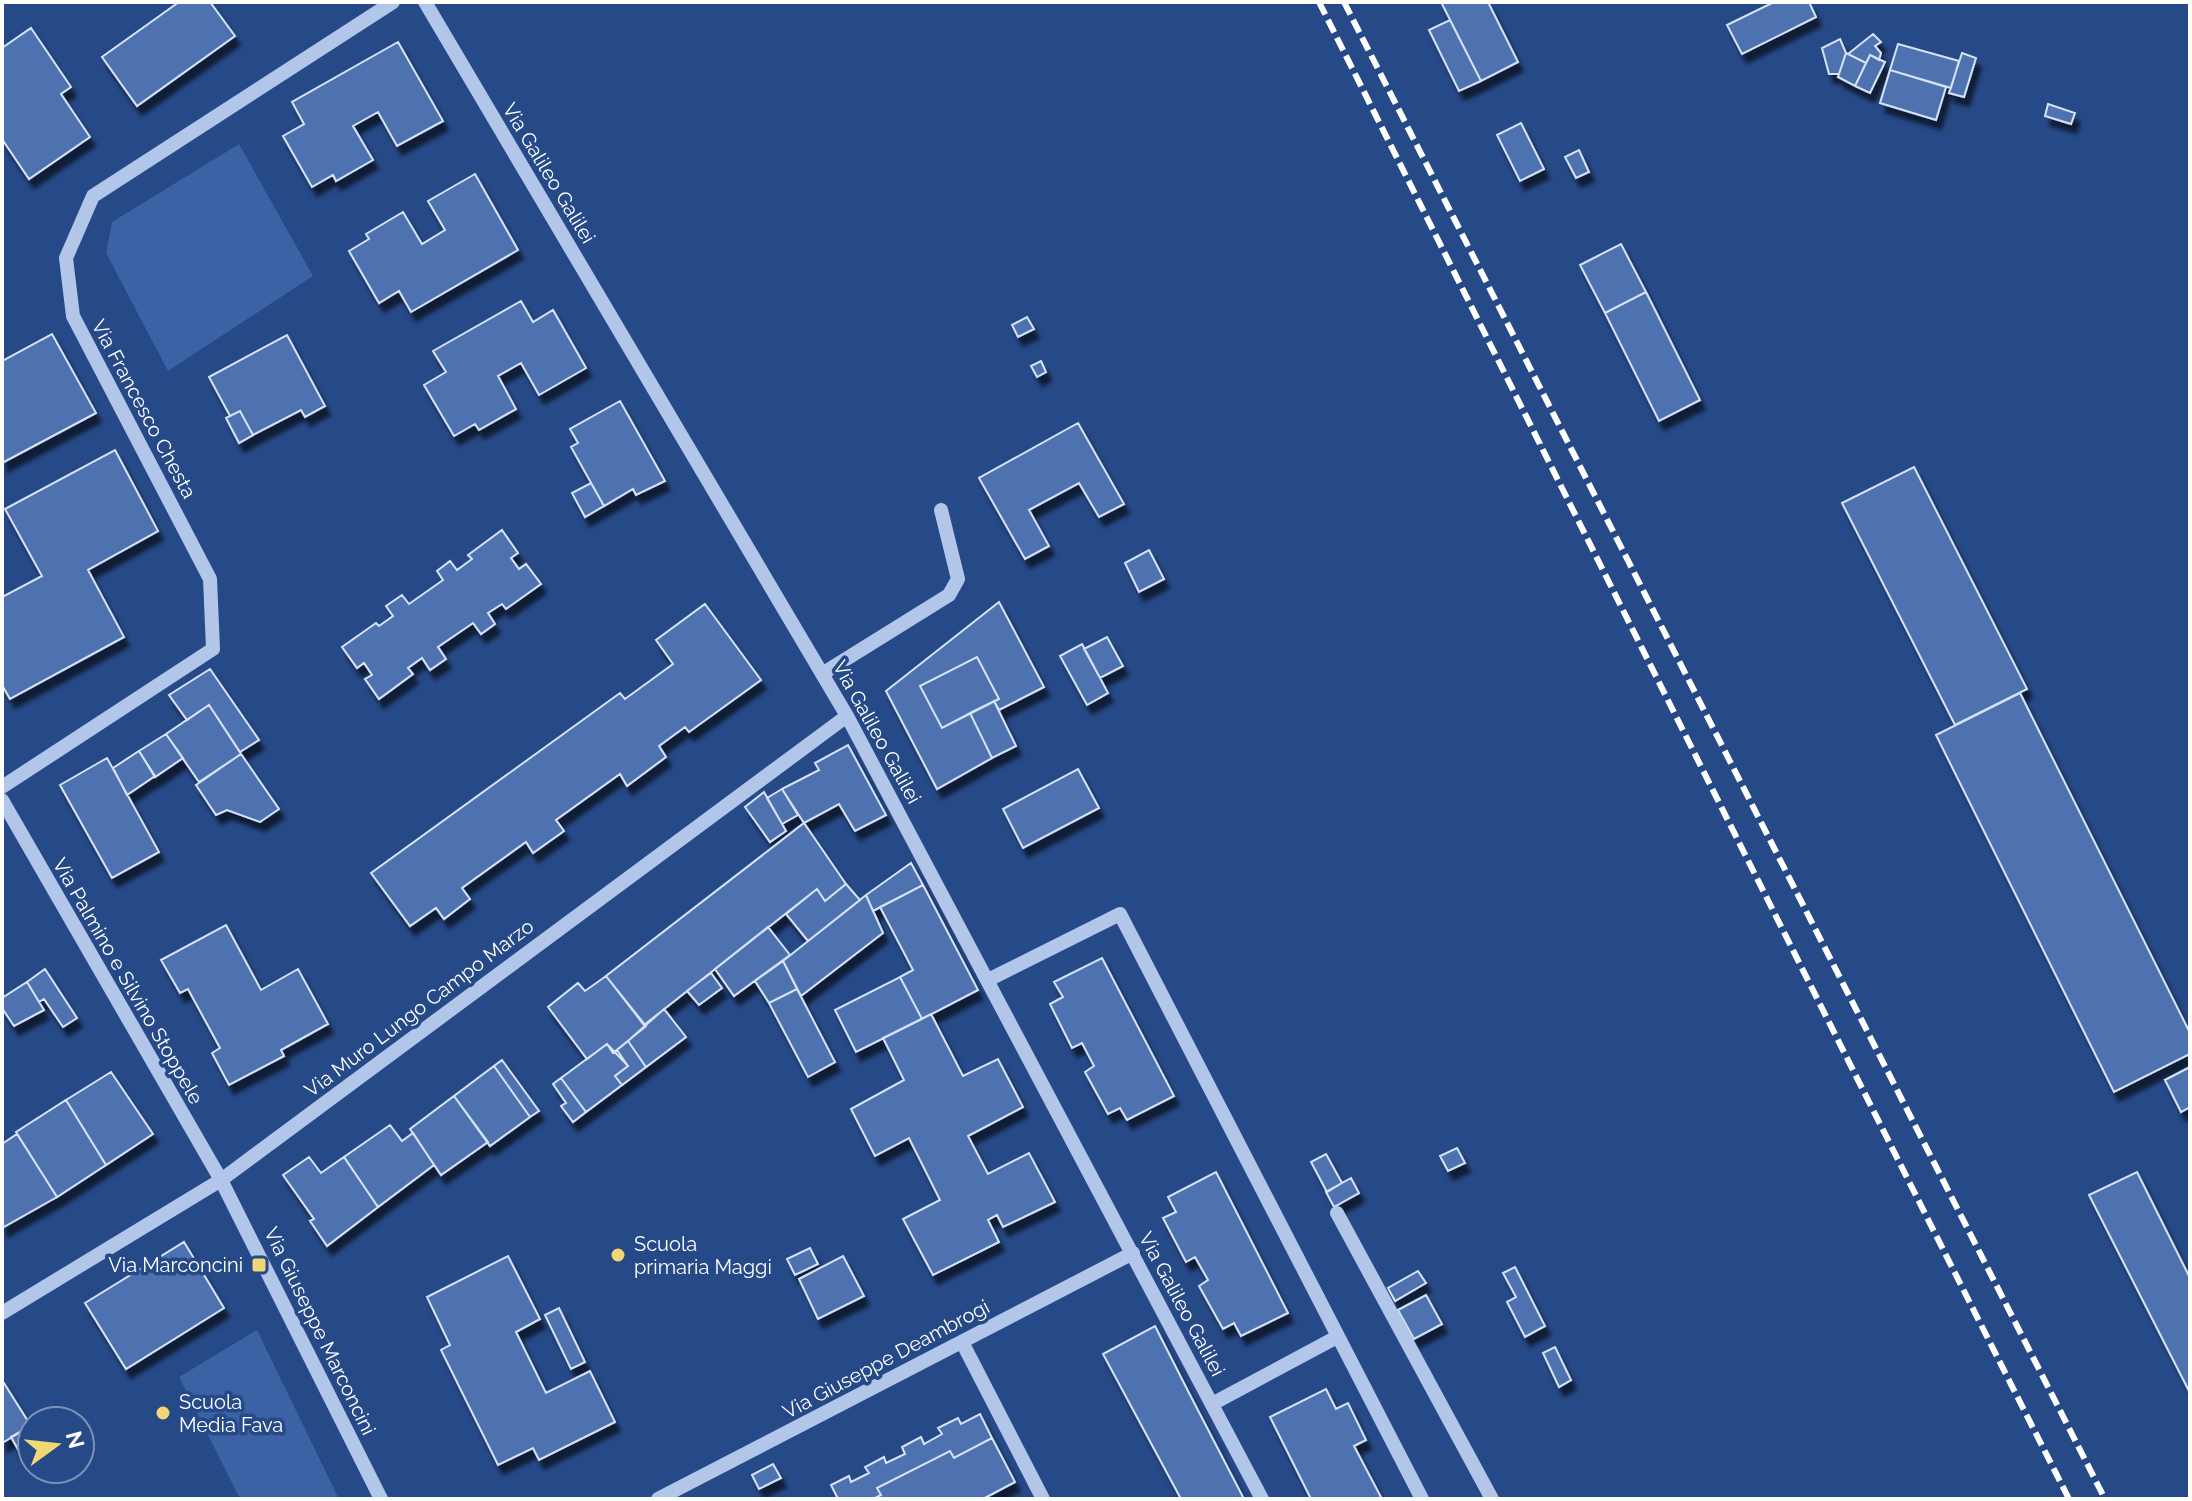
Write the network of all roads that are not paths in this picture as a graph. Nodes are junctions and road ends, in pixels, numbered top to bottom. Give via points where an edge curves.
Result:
1 (393, 2) edge
2 (425, 2) edge
3 (941, 510) dead end
4 (822, 674) junction
5 (847, 716) junction
6 (2, 787) edge
7 (2, 800) edge
8 (988, 980) junction
9 (221, 1180) junction
10 (1337, 1213) dead end
11 (1133, 1253) junction
12 (2, 1313) edge
13 (1337, 1337) junction
14 (962, 1342) junction
15 (1212, 1404) junction
16 (381, 1499) edge
17 (658, 1499) edge
18 (1043, 1499) edge
19 (1262, 1499) edge
20 (1422, 1499) edge
21 (1492, 1499) edge

1 - 6 street, Via Francesco Chesta via 93,196 66,258 73,316 210,579 213,649
2 - 4 street, Via Galileo Galilei
3 - 4 street via 958,579 949,595
4 - 5 street, Via Galileo Galilei
5 - 8 street, Via Galileo Galilei
5 - 9 street, Via Muro Lungo Campo Marzo
7 - 9 street, Via Palmino e Silvino Stoppele
8 - 11 street, Via Galileo Galilei
8 - 13 street via 1120,914
9 - 12 street, Via Muro Lungo Campo Marzo
9 - 16 street, Via Giuseppe Marconcini
10 - 21 street
11 - 14 street, Via Giuseppe Deambrogi
11 - 15 street, Via Galileo Galilei
13 - 15 street
13 - 20 street
14 - 17 street, Via Giuseppe Deambrogi
14 - 18 street
15 - 19 street, Via Galileo Galilei

